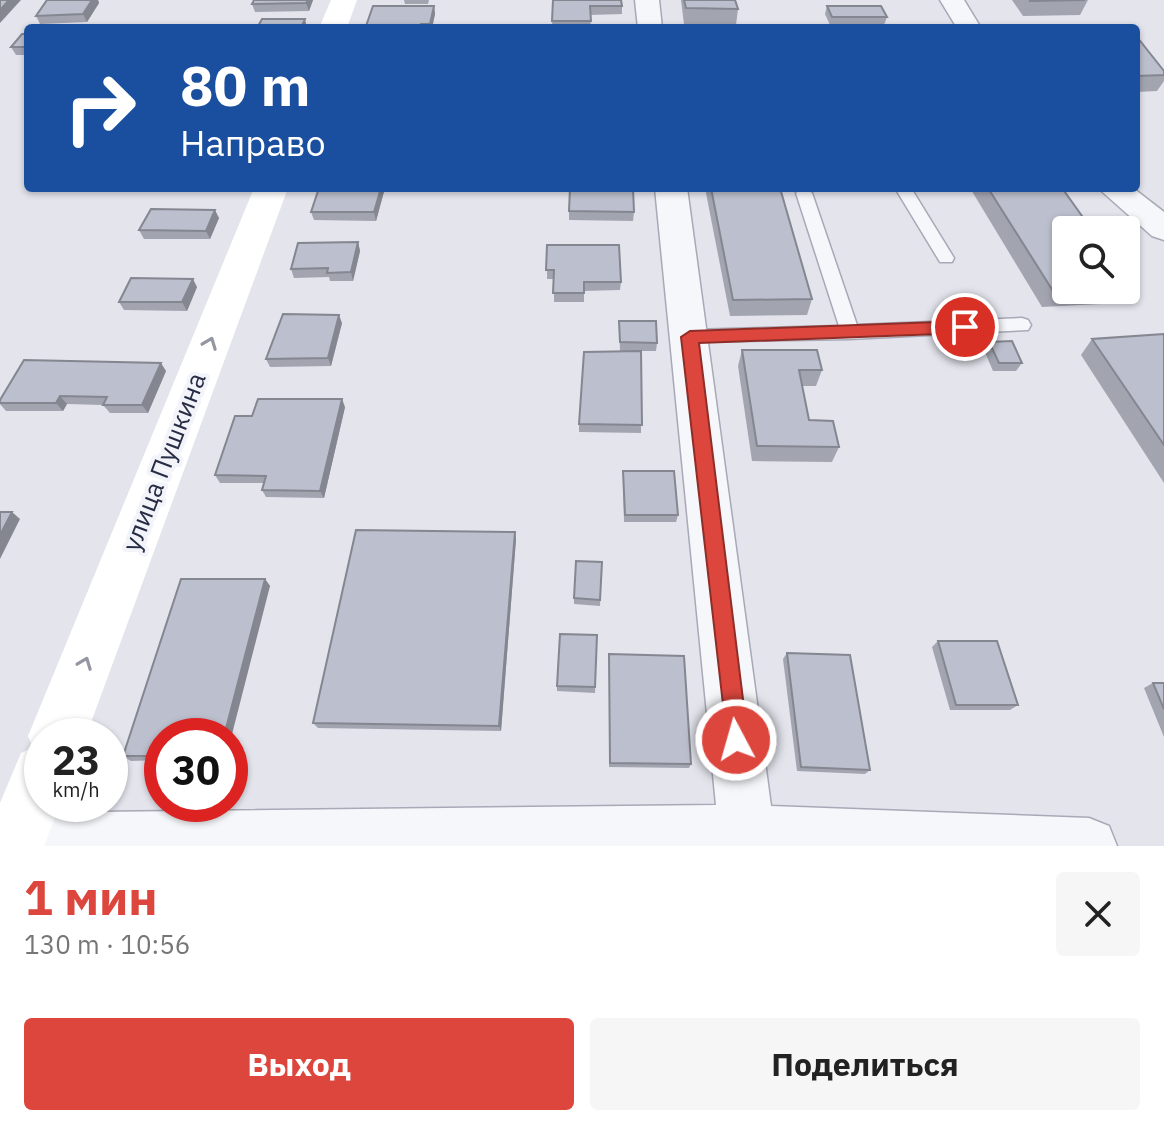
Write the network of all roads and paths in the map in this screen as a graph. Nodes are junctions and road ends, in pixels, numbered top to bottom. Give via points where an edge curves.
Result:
1 (344, 0) edge
2 (647, 0) edge
3 (952, 0) edge
4 (335, 24) edge
5 (650, 24) edge
6 (967, 24) edge
7 (269, 192) edge
8 (672, 192) edge
9 (905, 192) edge
10 (1119, 192) edge
11 (804, 193) dead end
12 (1164, 229) edge
13 (946, 258) dead end
14 (1022, 325) dead end
15 (850, 332) junction
16 (690, 337) junction
17 (64, 718) edge
18 (24, 812) edge
19 (747, 833) junction
20 (9, 843) edge
21 (1029, 844) edge
22 (1089, 846) edge

1 - 4 main road
2 - 5 street
3 - 6 street
17 -> 7 main road, улица Пушкина
8 - 16 street
9 - 13 lane
10 - 12 street
11 - 15 lane
14 - 15 lane
15 - 16 lane
16 - 19 street
18 - 20 main road
19 - 20 street
19 - 21 street
21 - 22 street

